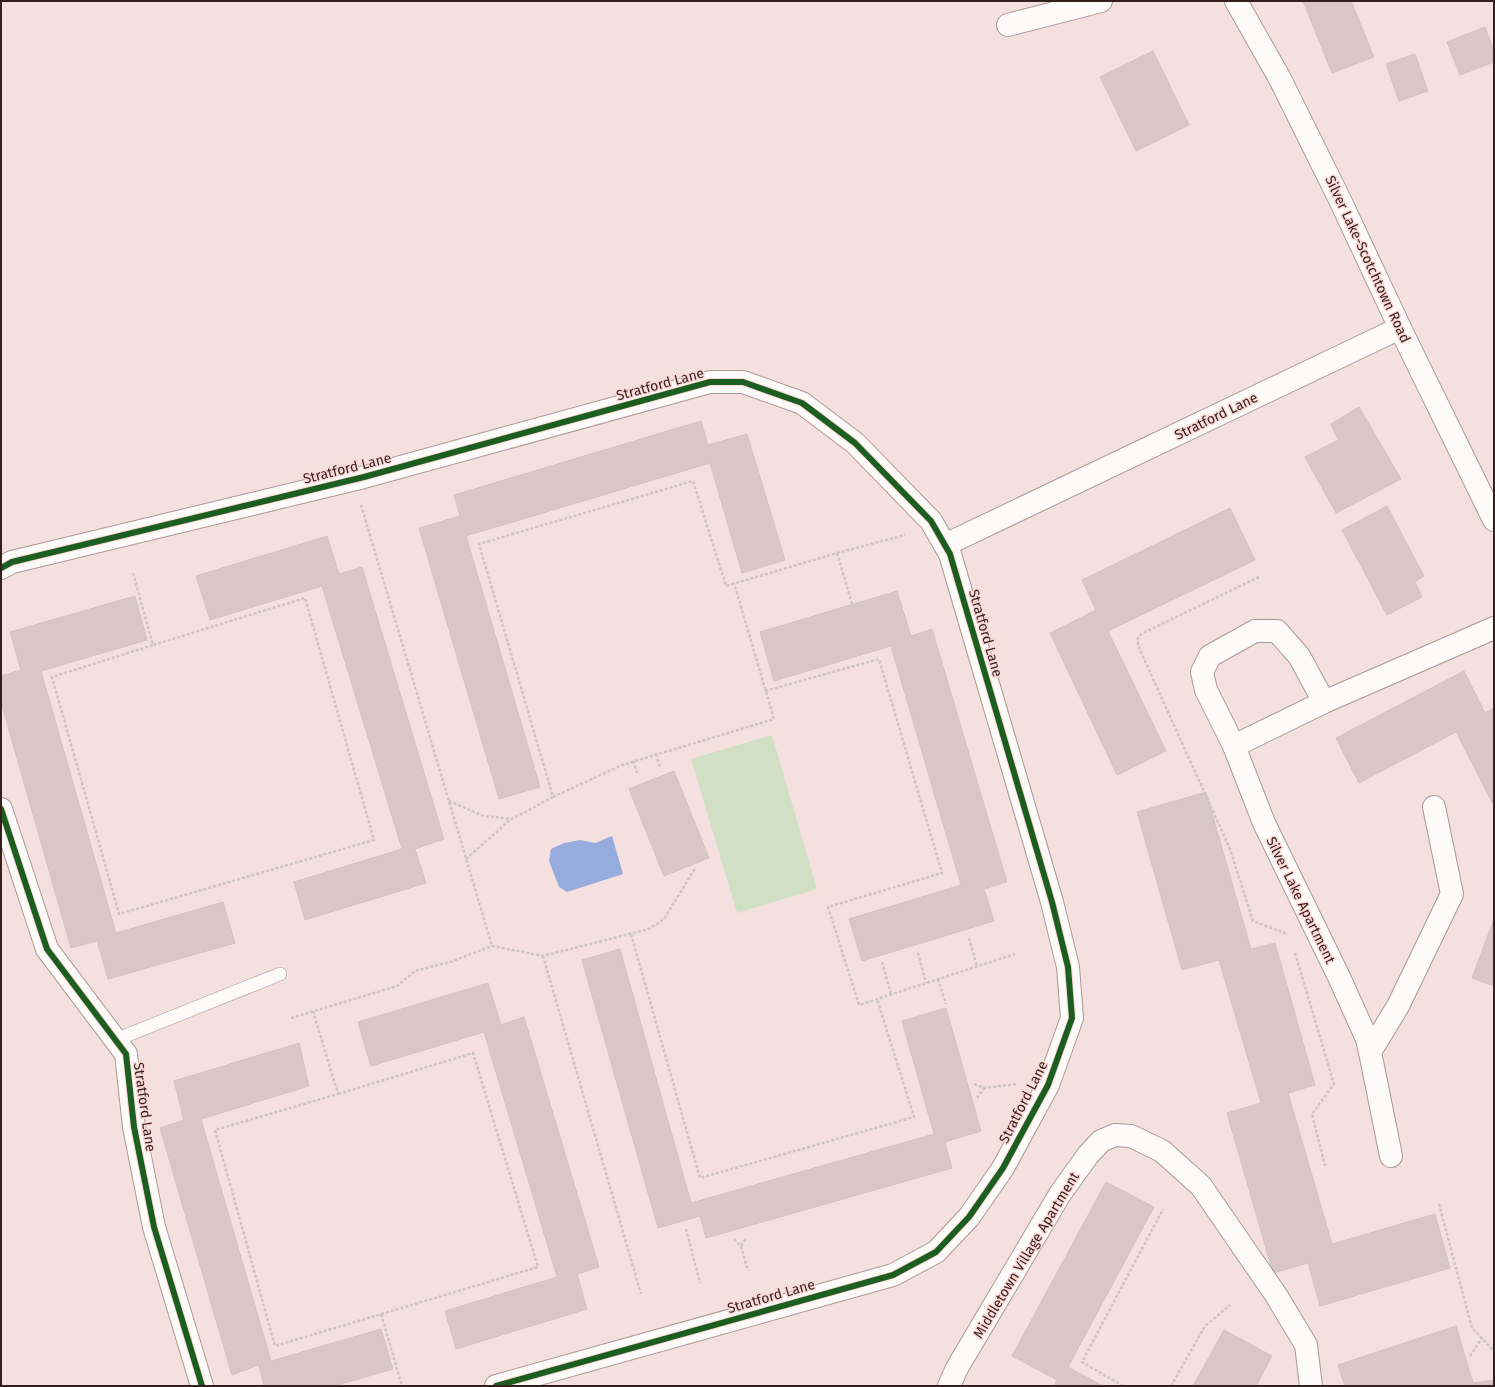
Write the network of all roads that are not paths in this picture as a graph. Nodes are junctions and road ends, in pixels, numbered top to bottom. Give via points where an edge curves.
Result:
1 (1101, 1) edge
2 (1236, 1) edge
3 (1008, 25) dead end
4 (1400, 328) junction
5 (1494, 520) edge
6 (945, 545) junction
7 (1, 568) edge
8 (1494, 628) edge
9 (1324, 702) junction
10 (1234, 746) junction
11 (1434, 807) dead end
12 (1, 809) edge
13 (280, 974) dead end
14 (115, 1040) junction
15 (1370, 1052) junction
16 (1391, 1156) dead end
17 (202, 1386) edge
18 (496, 1386) edge
19 (949, 1386) edge
20 (1311, 1386) edge

1 - 3 street
2 - 4 street, Silver Lake-Scotchtown Road via 1279,77
4 - 5 street, Silver Lake-Scotchtown Road
4 - 6 street, Stratford Lane
6 - 7 street, Stratford Lane via 931,521 855,444 802,403 743,382 710,382 364,477 12,562
6 - 18 street, Stratford Lane via 953,561 1050,894 1068,967 1072,1018 1048,1085 1003,1168 969,1217 936,1252 893,1274
8 - 9 street
9 - 10 street
9 - 10 street, Silver Lake Apartment via 1299,656 1277,631 1255,631 1210,656 1202,672 1206,690
10 - 15 street, Silver Lake Apartment via 1264,823 1339,977 1367,1039
11 - 15 street via 1452,894 1398,1006
12 - 14 street, Stratford Lane via 47,949
13 - 14 lane
14 - 17 street, Stratford Lane via 126,1054 134,1128 154,1227
15 - 16 street, Silver Lake Apartment
19 - 20 street, Middletown Village Apartment via 1060,1194 1088,1155 1101,1141 1115,1134 1131,1136 1162,1151 1201,1186 1276,1295 1306,1345

